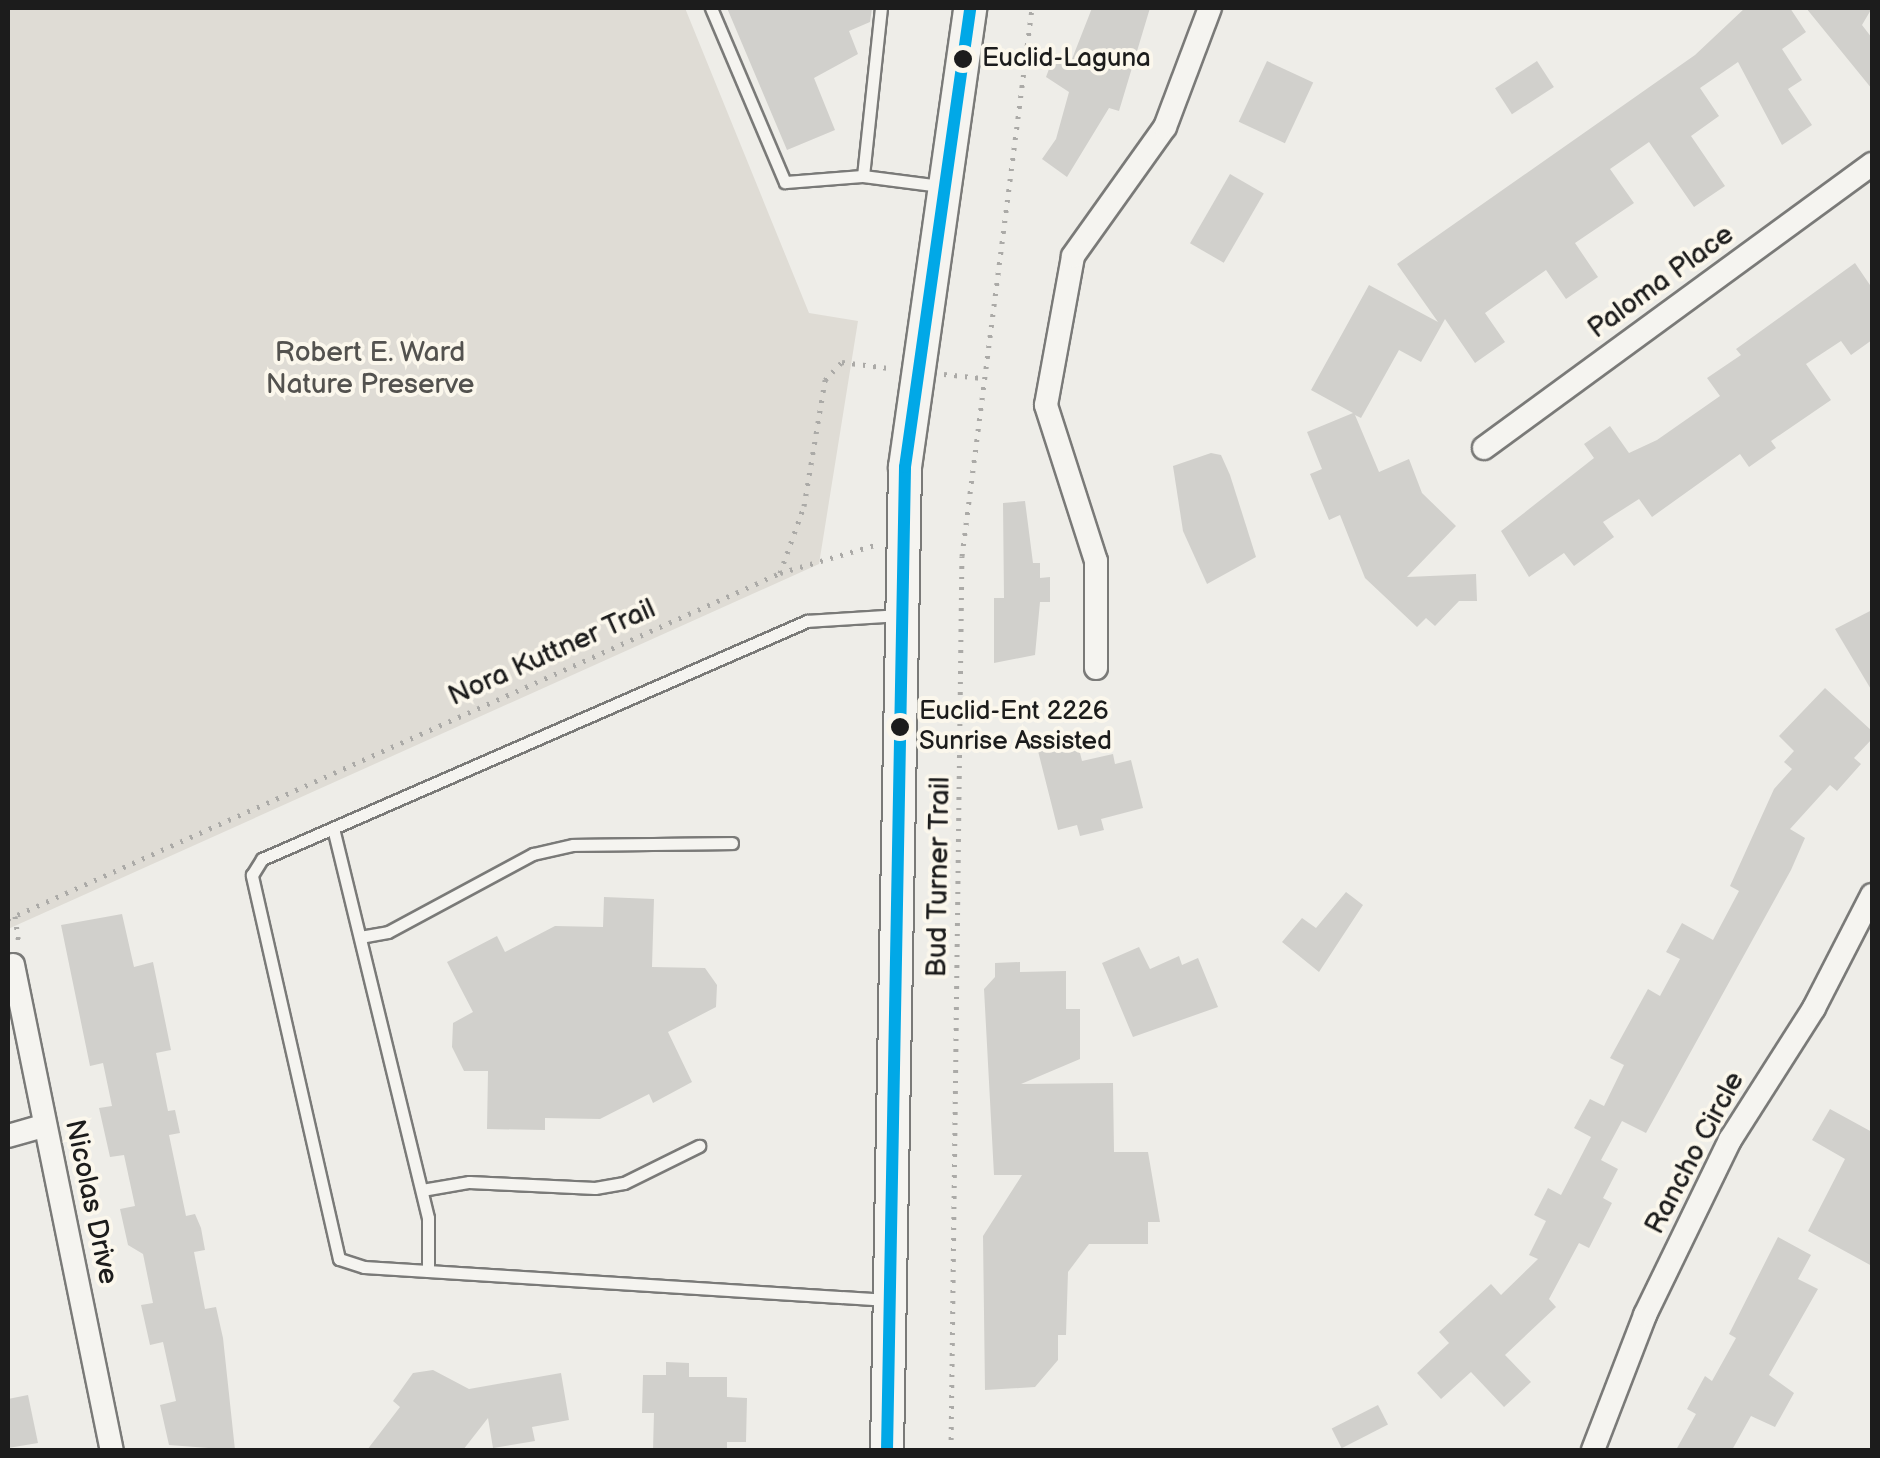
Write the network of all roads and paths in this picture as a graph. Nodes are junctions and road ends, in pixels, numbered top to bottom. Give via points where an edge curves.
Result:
1 (711, 8) edge
2 (881, 8) edge
3 (970, 8) edge
4 (1032, 8) edge
5 (1210, 8) edge
6 (1872, 164) edge
7 (863, 176) junction
8 (944, 186) junction
9 (916, 371) junction
10 (982, 378) junction
11 (1484, 448) dead end
12 (902, 536) junction
13 (780, 573) junction
14 (899, 615) junction
15 (1096, 668) dead end
16 (333, 828) junction
17 (732, 843) dead end
18 (1872, 894) edge
19 (8, 920) edge
20 (360, 937) junction
21 (13, 965) dead end
22 (44, 1126) junction
23 (8, 1136) edge
24 (699, 1146) dead end
25 (422, 1190) junction
26 (428, 1271) junction
27 (889, 1300) junction
28 (112, 1450) edge
29 (887, 1450) edge
30 (951, 1450) edge
31 (1593, 1450) edge

1 - 7 lane via 785,182
2 - 7 lane
3 - 8 main road
4 - 10 path, Bud Turner Trail
5 - 15 street via 1165,127 1073,256 1046,405 1096,561
6 - 11 street, Paloma Place
7 - 8 lane
8 - 9 main road
9 - 10 path
9 - 12 main road
9 - 13 path via 842,362 825,380 804,506
10 - 30 path, Bud Turner Trail via 962,556
12 - 13 path, Nora Kuttner Trail
12 - 14 main road
13 - 19 path, Nora Kuttner Trail
14 - 16 lane via 807,621
14 - 27 main road
16 - 20 lane
16 - 26 lane via 262,860 252,875 254,893 339,1259
17 - 20 lane via 573,845 533,854 388,932
18 - 31 street, Rancho Circle via 1814,1008 1730,1140 1644,1315
20 - 25 lane
21 - 22 street, Nicolas Drive
22 - 23 street
22 - 28 street, Nicolas Drive
24 - 25 lane via 624,1182 595,1188 470,1182
25 - 26 lane
26 - 27 lane
27 - 29 main road

